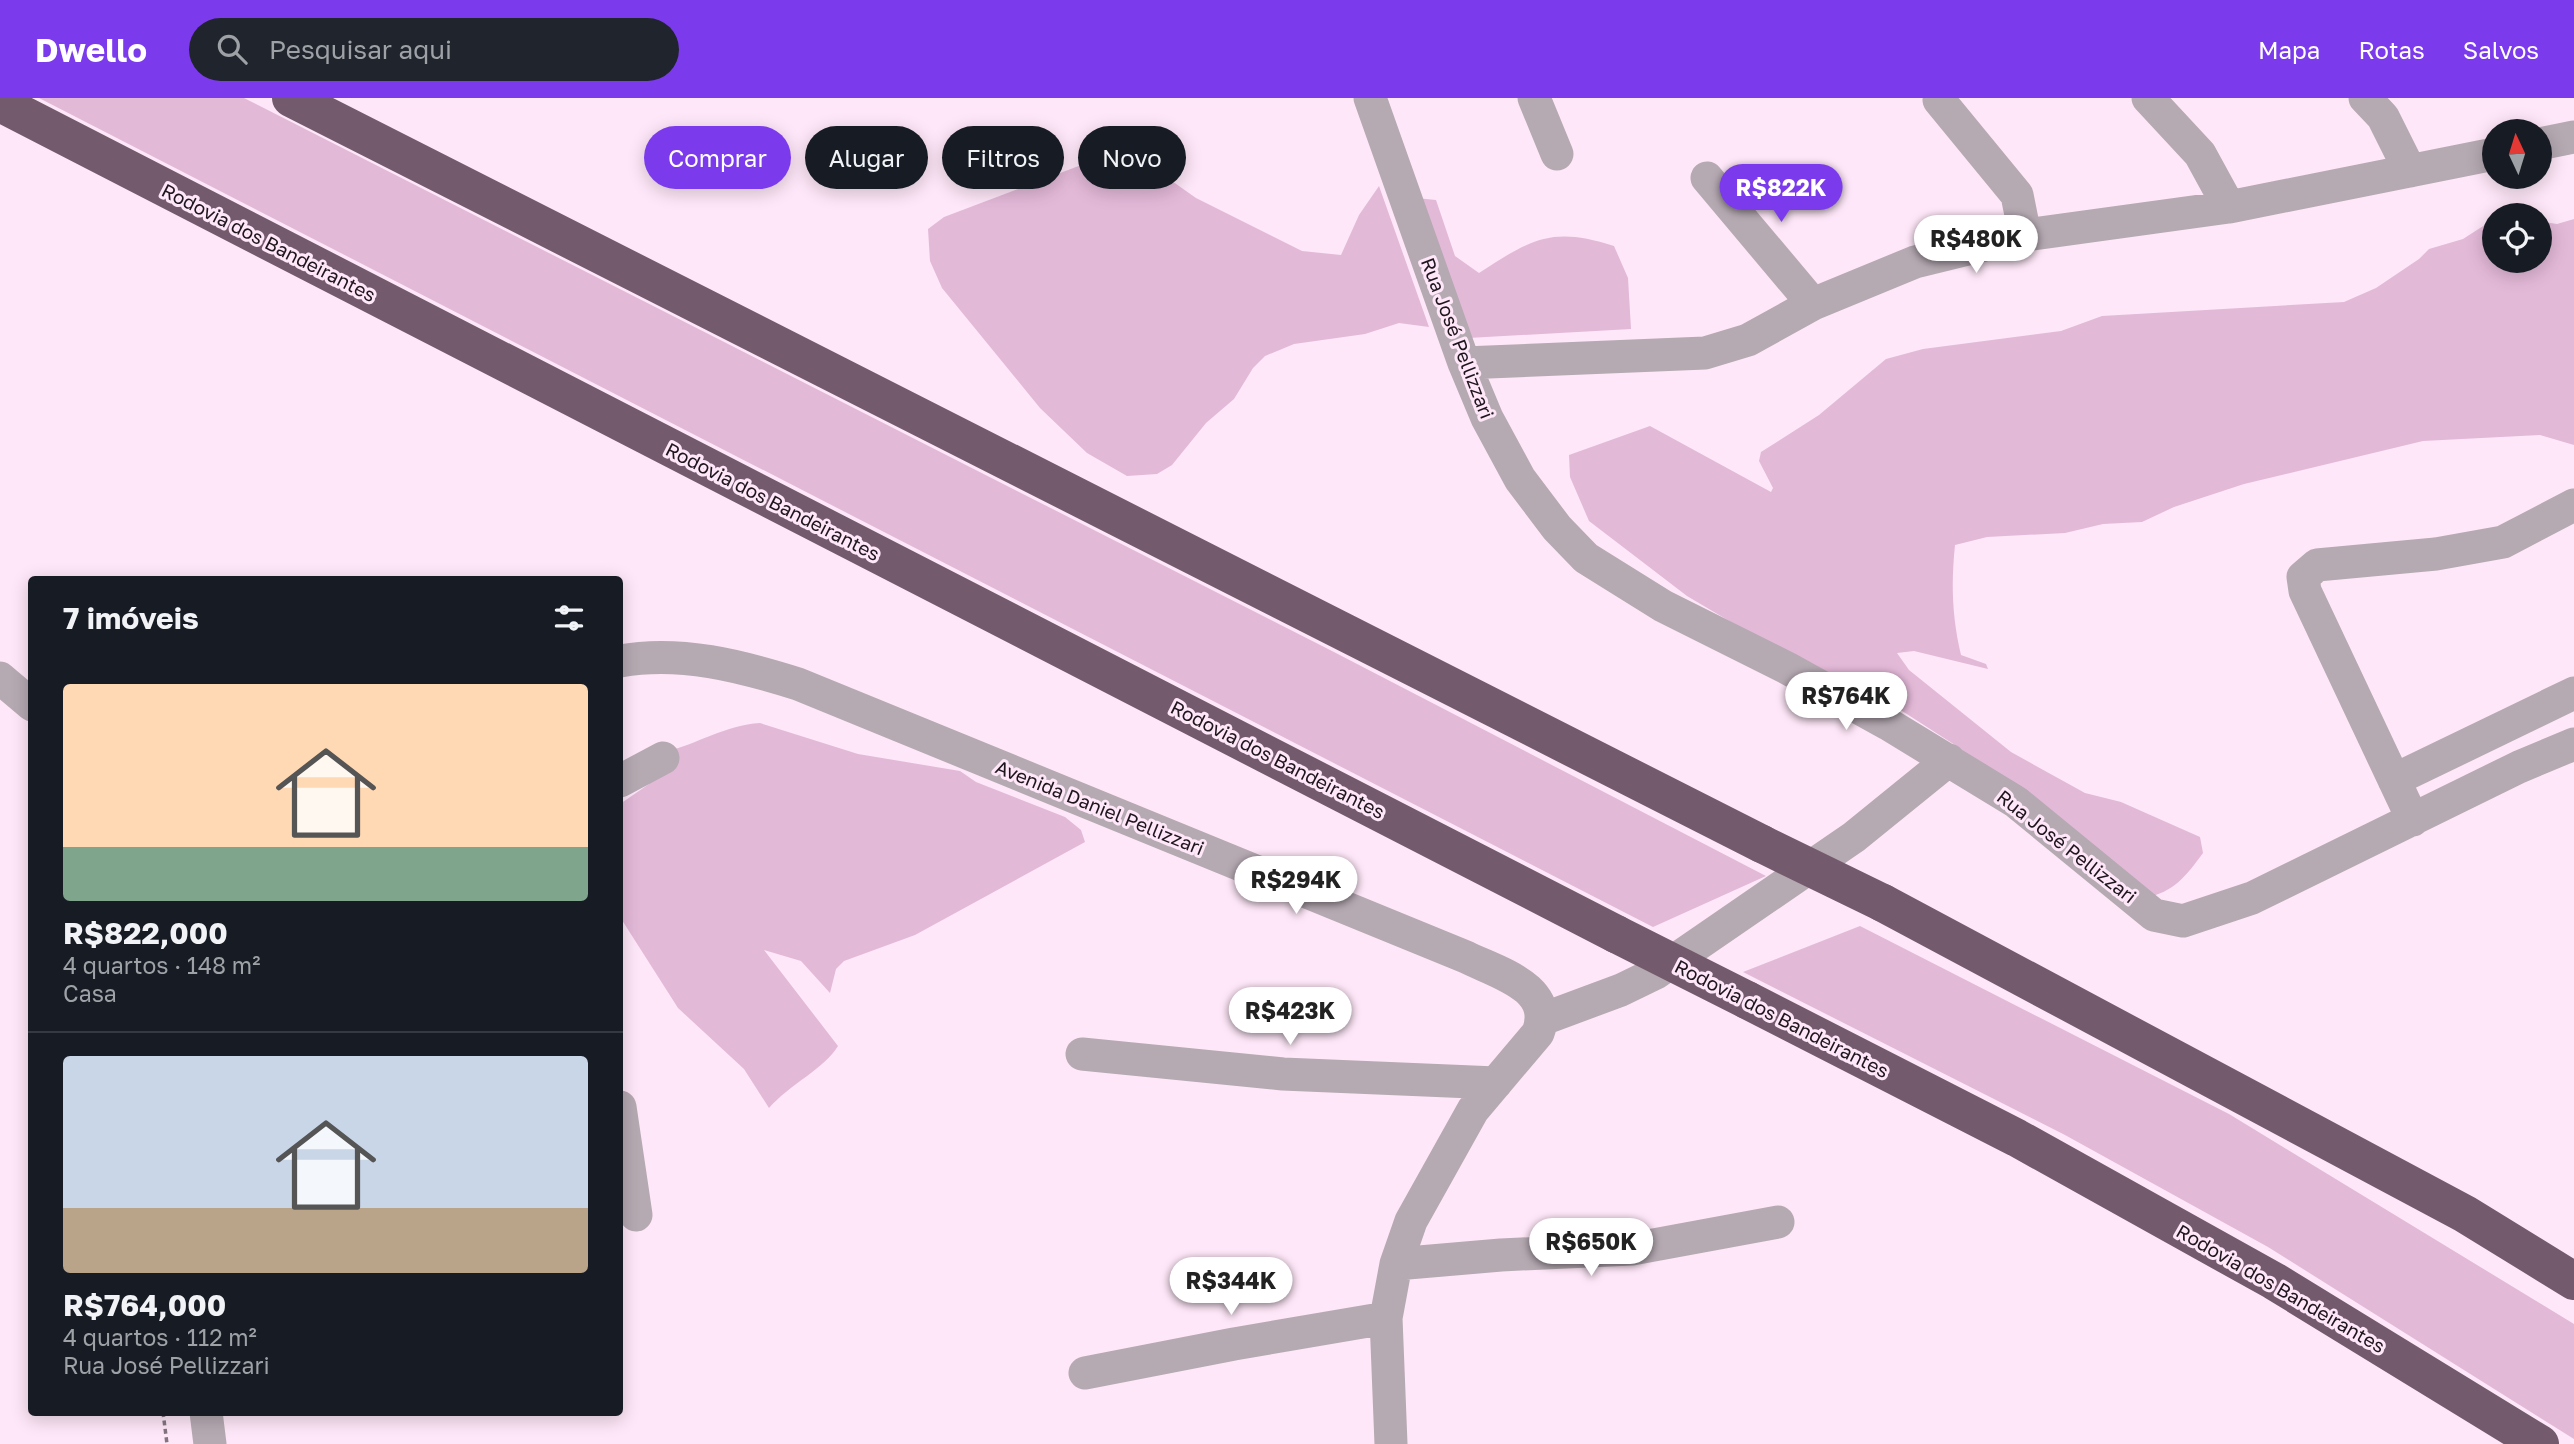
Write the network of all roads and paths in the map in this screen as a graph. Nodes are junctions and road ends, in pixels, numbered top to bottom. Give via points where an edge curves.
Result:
1 (291, 98) edge
2 (1534, 98) edge
3 (2148, 98) edge
4 (2365, 98) edge
5 (1378, 100) edge
6 (1939, 100) dead end
7 (0, 103) edge
8 (2574, 137) edge
9 (2552, 141) edge
10 (1557, 154) dead end
11 (2482, 156) edge
12 (2410, 171) junction
13 (1707, 178) dead end
14 (2229, 207) junction
15 (2025, 235) junction
16 (1813, 304) junction
17 (1464, 363) junction
18 (2574, 505) edge
19 (623, 661) edge
20 (0, 678) edge
21 (2574, 693) edge
22 (28, 702) edge
23 (2574, 744) edge
24 (663, 758) dead end
25 (1949, 760) junction
26 (623, 778) edge
27 (2394, 780) junction
28 (2413, 820) junction
29 (1543, 1019) junction
30 (1082, 1054) dead end
31 (1496, 1083) junction
32 (623, 1127) edge
33 (636, 1215) dead end
34 (1778, 1222) dead end
35 (1396, 1264) junction
36 (2574, 1281) edge
37 (1387, 1318) junction
38 (1086, 1374) dead end
39 (164, 1416) edge
40 (206, 1416) edge
41 (167, 1444) edge
42 (210, 1444) edge
43 (1391, 1444) edge
44 (2540, 1444) edge

1 - 36 highway, bridge via 1883,903 2465,1213
2 - 10 street
3 - 14 street via 2200,154
4 - 12 street via 2383,117
5 - 17 street, Rua José Pellizzari
6 - 15 street via 2017,195
7 - 44 highway, Rodovia dos Bandeirantes, bridge via 2017,1138 2262,1274
8 - 9 street
11 - 12 street
12 - 14 street
13 - 16 street
14 - 15 street
15 - 16 street via 1915,262
16 - 17 street via 1748,340 1705,353
17 - 25 street, Rua José Pellizzari via 1520,479 1586,558 1663,606 1787,668
18 - 27 street via 2503,542 2436,554 2317,565 2303,577 2305,591
19 - 29 street, Avenida Daniel Pellizzari via 690,659 746,667 798,684 1466,957 1537,996
20 - 22 street
21 - 27 street
23 - 28 street, Rua José Pellizzari
24 - 26 street
25 - 28 street, Rua José Pellizzari via 2016,802 2154,915 2168,920 2198,918 2252,898
25 - 29 street via 1854,836 1656,973
27 - 28 street
29 - 31 street via 1527,1049
30 - 31 street via 1283,1074
31 - 35 street via 1450,1149 1411,1221
32 - 33 street
34 - 35 street via 1632,1249
35 - 37 street
37 - 38 street
37 - 43 street
39 - 41 path
40 - 42 street

